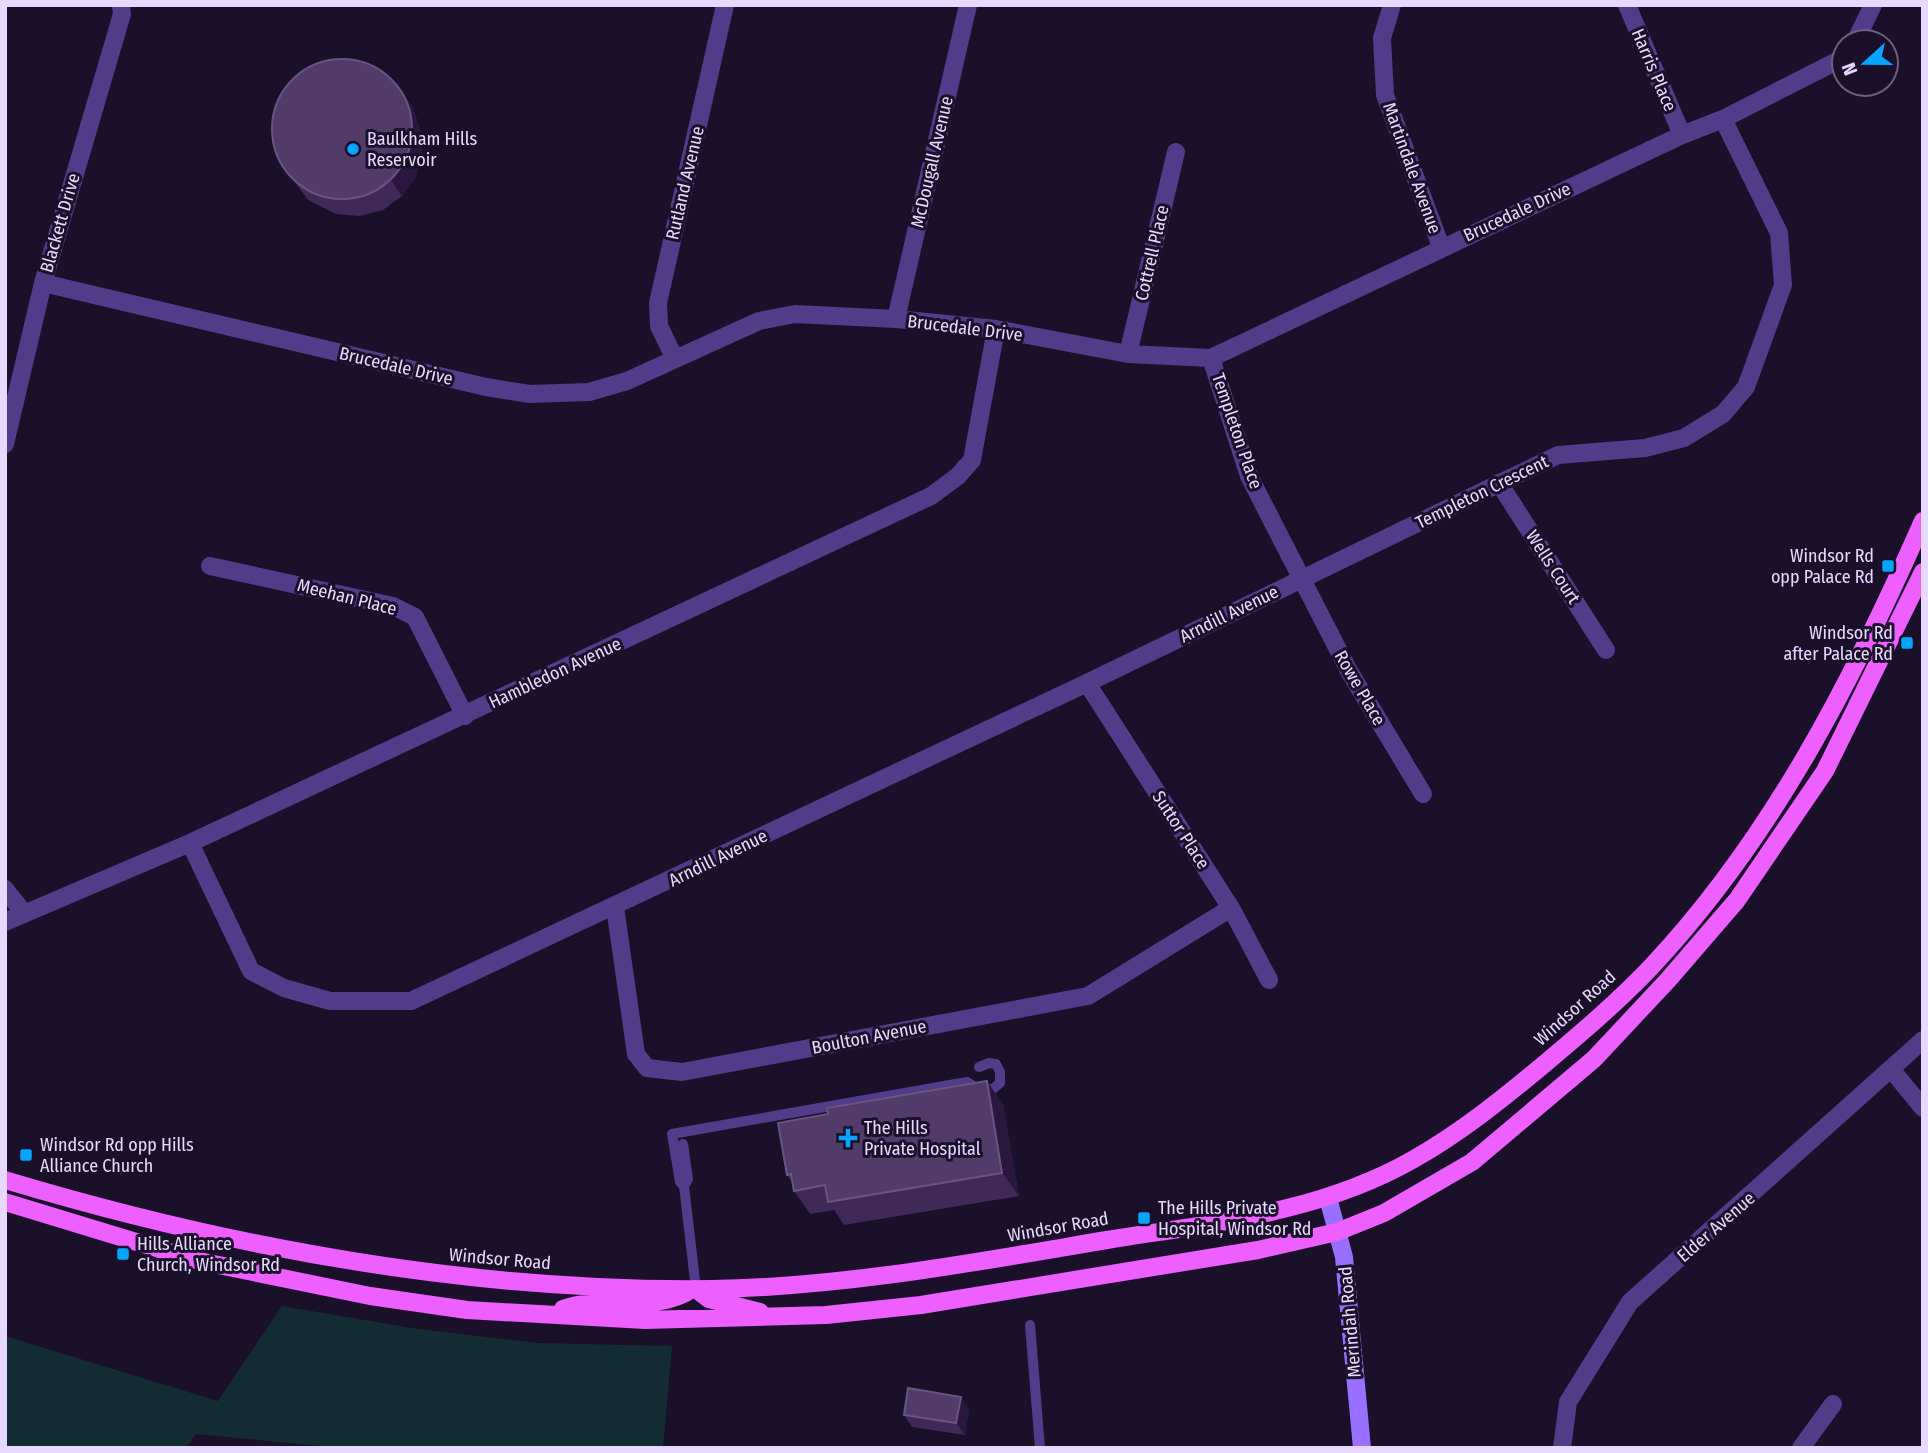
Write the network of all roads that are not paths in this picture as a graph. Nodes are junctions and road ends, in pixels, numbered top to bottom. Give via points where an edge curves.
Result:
1 (121, 5) edge
2 (725, 5) edge
3 (968, 5) edge
4 (1392, 5) edge
5 (1627, 5) edge
6 (1873, 5) edge
7 (1862, 28) edge
8 (1830, 65) edge
9 (1723, 119) junction
10 (1682, 135) junction
11 (1176, 152) dead end
12 (1441, 247) junction
13 (43, 283) junction
14 (896, 319) junction
15 (996, 329) junction
16 (1128, 354) junction
17 (1211, 358) junction
18 (675, 359) junction
19 (5, 443) edge
20 (1499, 484) junction
21 (1923, 521) edge
22 (210, 566) dead end
23 (1923, 572) edge
24 (1300, 580) junction
25 (1606, 650) dead end
26 (1087, 684) junction
27 (465, 716) junction
28 (1423, 794) dead end
29 (190, 843) junction
30 (5, 889) edge
31 (615, 907) junction
32 (1231, 908) junction
33 (24, 913) junction
34 (5, 922) edge
35 (1269, 980) dead end
36 (1923, 1040) edge
37 (979, 1068) dead end
38 (1891, 1069) junction
39 (1923, 1108) edge
40 (683, 1144) dead end
41 (5, 1180) edge
42 (684, 1186) junction
43 (1328, 1198) junction
44 (5, 1202) edge
45 (1337, 1232) junction
46 (696, 1289) junction
47 (551, 1316) junction
48 (777, 1317) junction
49 (1030, 1325) dead end
50 (1833, 1404) dead end
51 (1040, 1448) edge
52 (1362, 1448) edge
53 (1562, 1448) edge
54 (1801, 1448) edge

1 - 13 street, Blackett Drive
2 - 18 street, Rutland Avenue via 658,303 659,326
3 - 14 street, McDougall Avenue
4 - 12 street, Martindale Avenue via 1382,38 1385,95
5 - 10 street, Harris Place
6 - 7 street
8 - 9 street, Brucedale Drive
9 - 10 street, Brucedale Drive
9 - 20 street, Templeton Crescent via 1779,233 1783,285 1746,387 1723,414 1684,438 1645,448 1558,455
10 - 12 street, Brucedale Drive
11 - 16 street, Cottrell Place
12 - 17 street, Brucedale Drive
13 - 18 street, Brucedale Drive via 530,394 589,392
13 - 19 street, Blackett Drive
14 - 15 street, Brucedale Drive
14 - 18 street, Brucedale Drive via 795,314 759,321
15 - 16 street, Brucedale Drive
15 - 27 street, Hambledon Avenue via 972,460 931,496
16 - 17 street, Brucedale Drive
17 - 24 street, Templeton Place via 1249,476
20 - 24 street, Templeton Crescent
20 - 25 street, Wells Court
21 - 43 main road, Windsor Road via 1854,670 1784,791 1714,891 1651,966 1577,1036 1456,1133 1409,1162
22 - 27 street, Meehan Place via 393,606 415,617
23 - 45 main road via 1825,771 1737,901 1668,980 1594,1059 1472,1162 1384,1213
24 - 26 street, Arndill Avenue
24 - 28 street, Rowe Place
26 - 31 street, Arndill Avenue
26 - 32 street, Suttor Place
27 - 29 street, Hambledon Avenue
29 - 31 street, Arndill Avenue via 251,971 284,988 330,1001 411,1001
29 - 33 street, Hambledon Avenue
30 - 33 street
31 - 32 street, Boulton Avenue via 636,1054 647,1068 682,1072 1088,996
32 - 35 street, Suttor Place
33 - 34 street, Hambledon Avenue
36 - 38 street, Elder Avenue
37 - 42 lane via 996,1065 999,1083 993,1089 978,1090 967,1082 672,1134
38 - 39 street
38 - 53 street, Elder Avenue via 1630,1303 1568,1402
40 - 42 lane via 688,1179
41 - 46 main road, Windsor Road via 197,1232 350,1262 537,1284
42 - 46 lane
43 - 45 main road, Merindah Road
43 - 46 main road, Windsor Road via 1217,1222 913,1271
44 - 47 main road via 199,1261 415,1303
45 - 48 main road via 1258,1250 934,1303
45 - 52 main road, Merindah Road via 1344,1257
46 - 47 main road via 660,1302 572,1306
46 - 48 main road via 709,1300
47 - 48 main road via 685,1321
49 - 51 lane
50 - 54 street

